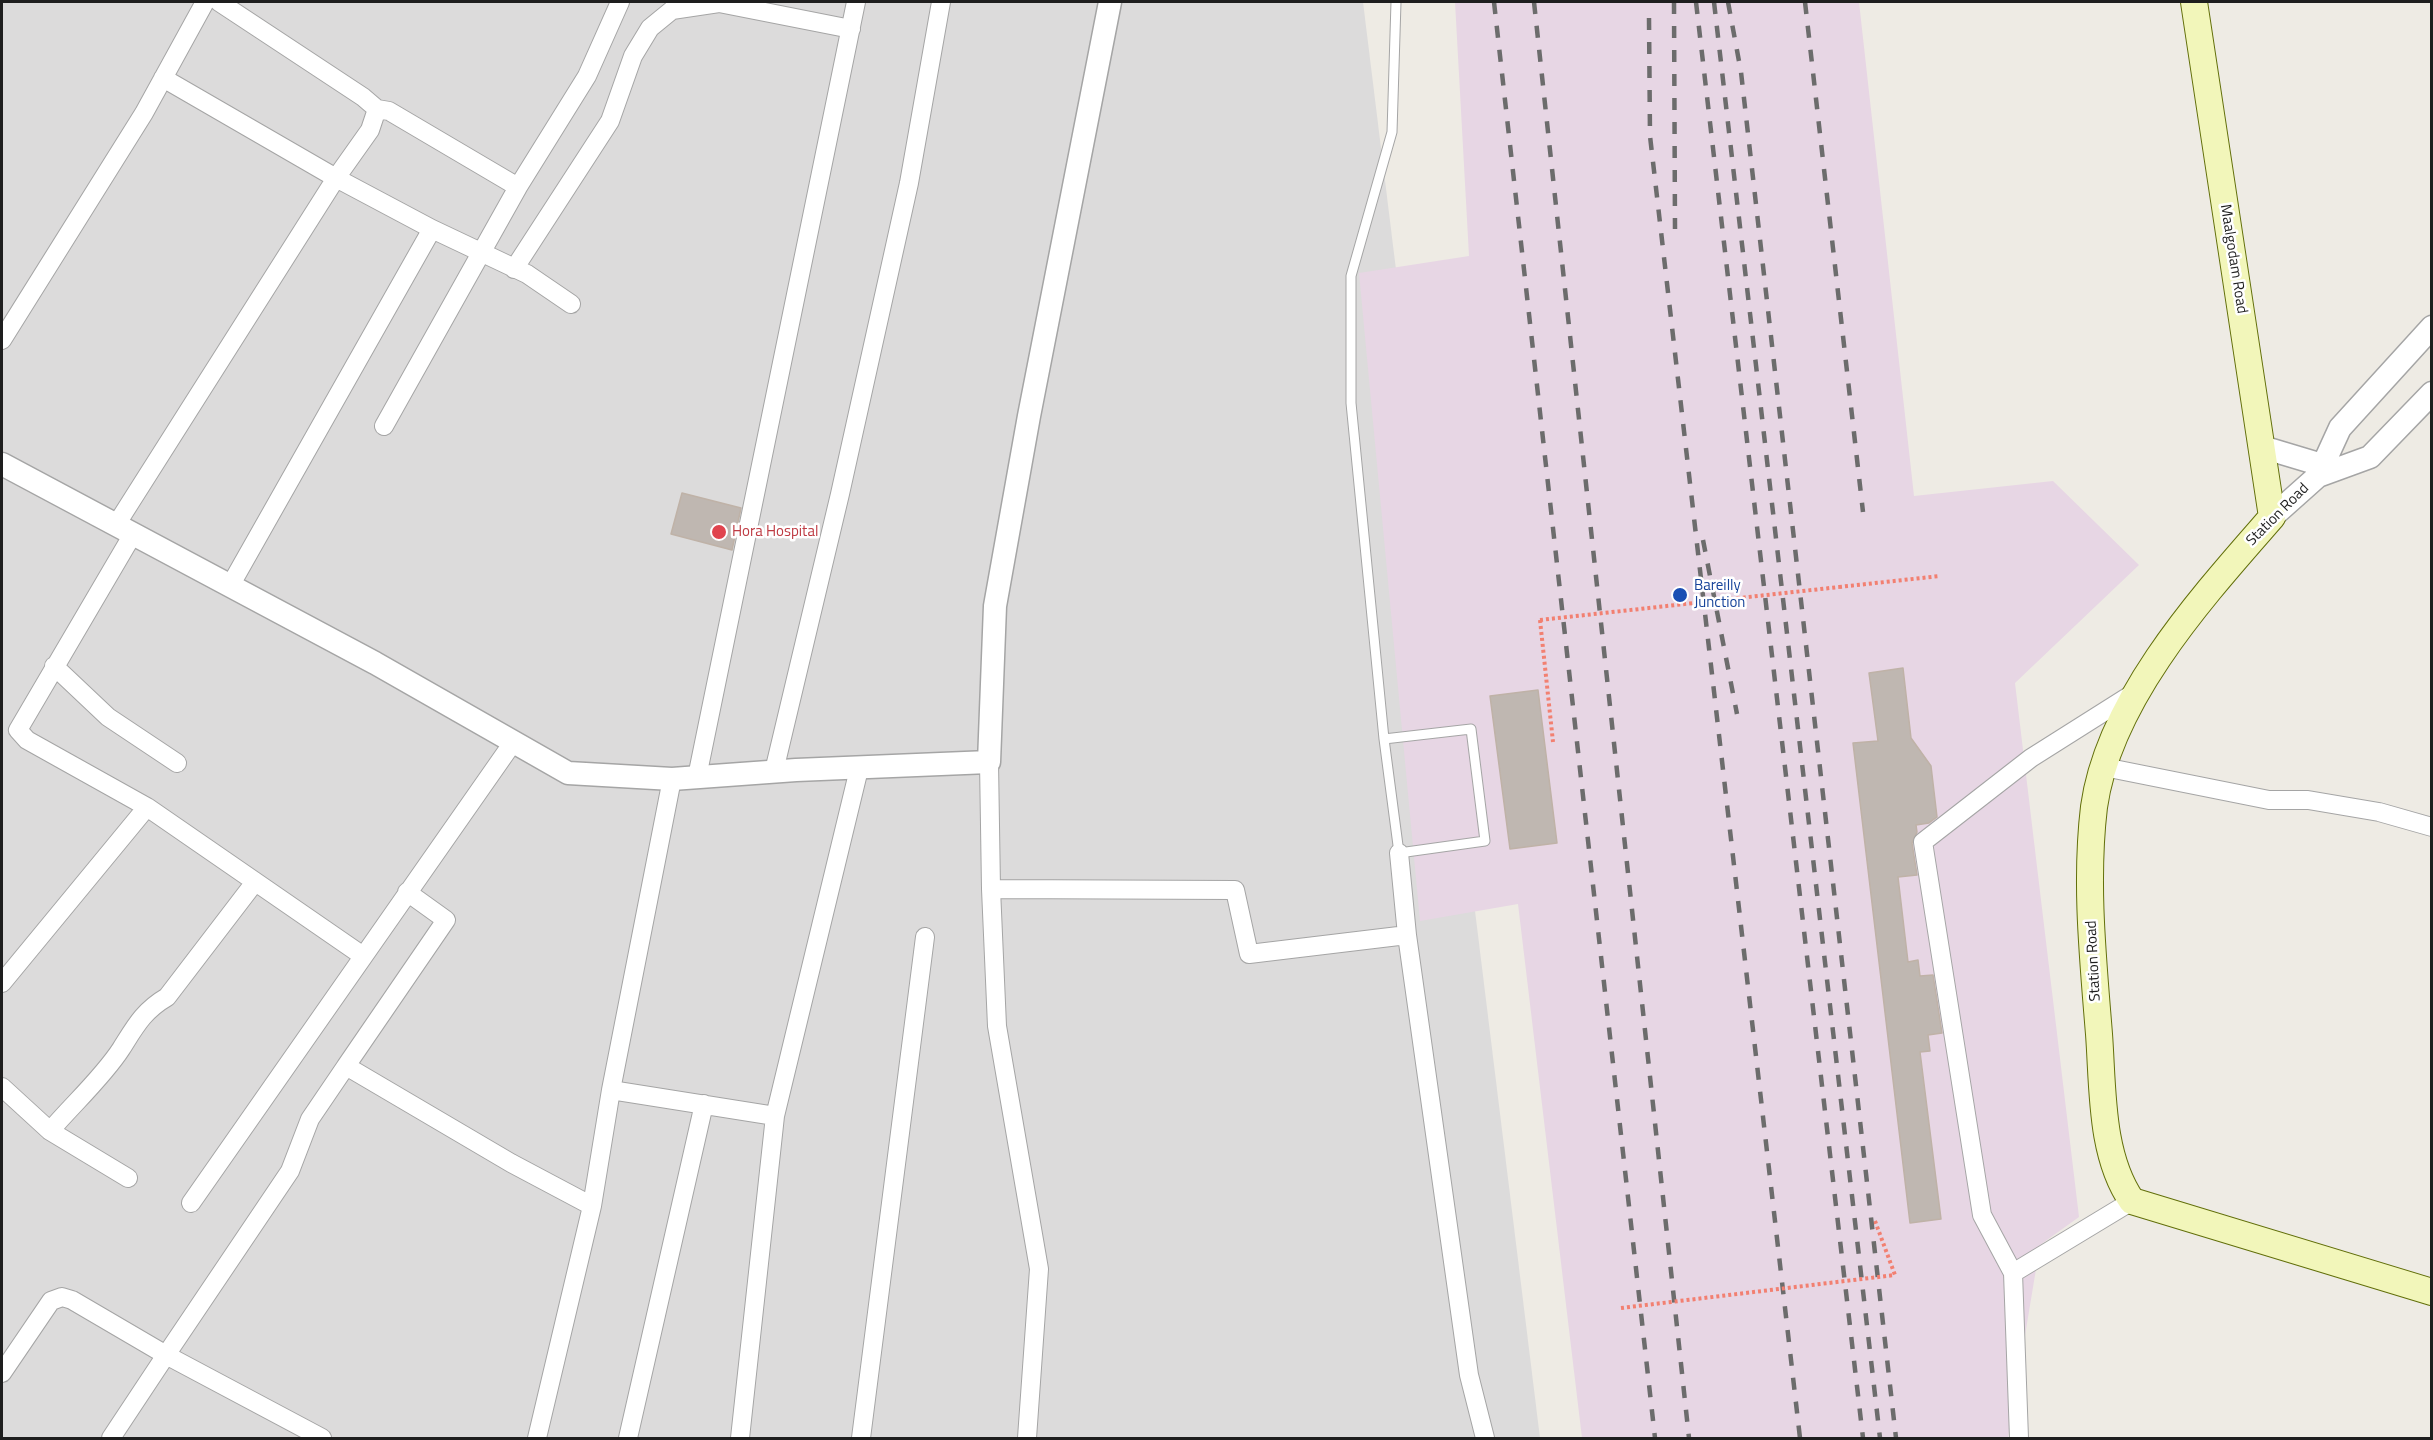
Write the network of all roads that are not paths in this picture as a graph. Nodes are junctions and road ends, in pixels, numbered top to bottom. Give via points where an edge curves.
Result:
1 (205, 2) edge
2 (219, 2) edge
3 (620, 2) edge
4 (856, 2) edge
5 (941, 2) edge
6 (1110, 2) edge
7 (1396, 2) edge
8 (2194, 2) edge
9 (851, 29) junction
10 (163, 78) junction
11 (377, 109) junction
12 (336, 178) junction
13 (519, 187) junction
14 (432, 229) junction
15 (481, 253) junction
16 (514, 268) junction
17 (571, 304) dead end
18 (2432, 327) edge
19 (2, 340) edge
20 (2432, 393) edge
21 (384, 426) dead end
22 (2262, 447) junction
23 (2, 464) edge
24 (2320, 471) junction
25 (2272, 517) junction
26 (124, 529) junction
27 (230, 586) junction
28 (54, 666) junction
29 (2139, 689) junction
30 (1384, 739) junction
31 (514, 741) junction
32 (989, 762) junction
33 (177, 763) dead end
34 (2104, 766) junction
35 (859, 769) junction
36 (774, 771) junction
37 (697, 777) junction
38 (672, 779) junction
39 (147, 807) junction
40 (2432, 827) edge
41 (1399, 853) junction
42 (255, 882) junction
43 (991, 889) junction
44 (408, 892) junction
45 (1407, 935) junction
46 (925, 937) dead end
47 (363, 956) junction
48 (2, 983) edge
49 (346, 1066) junction
50 (2, 1087) edge
51 (611, 1090) junction
52 (704, 1104) junction
53 (775, 1116) junction
54 (50, 1131) junction
55 (128, 1178) dead end
56 (2132, 1201) junction
57 (191, 1203) dead end
58 (592, 1206) junction
59 (2013, 1273) junction
60 (2432, 1292) edge
61 (166, 1355) junction
62 (2, 1373) edge
63 (111, 1438) edge
64 (322, 1438) edge
65 (537, 1438) edge
66 (628, 1438) edge
67 (740, 1438) edge
68 (861, 1438) edge
69 (1027, 1438) edge
70 (1485, 1438) edge
71 (2019, 1438) edge

1 - 10 street
2 - 11 street
3 - 13 street via 587,76
4 - 9 street
5 - 36 street via 909,183
6 - 32 street via 995,606
7 - 30 lane via 1392,132 1351,276 1351,403
8 - 22 main road, Maalgodam Road
9 - 16 street via 719,3 672,10 650,28 639,46 610,122
9 - 37 street
10 - 12 street
10 - 19 street
11 - 12 street via 370,130
11 - 13 street via 389,111
12 - 14 street
12 - 26 street
13 - 15 street
14 - 15 street
14 - 27 street
15 - 16 street
15 - 21 street
16 - 17 street
18 - 24 street, Station Road via 2340,428
20 - 24 street, Station Road via 2370,457
22 - 24 street
22 - 25 main road, Maalgodam Road
23 - 26 street
24 - 25 street, Station Road
25 - 29 main road, Station Road via 2214,583
26 - 27 street
26 - 28 street
27 - 31 street
28 - 33 street via 108,717
28 - 39 street via 18,730 27,740
29 - 34 main road, Station Road
29 - 59 street via 2031,758 1923,843 1982,1215
30 - 41 lane
30 - 41 lane via 1471,729 1485,841
31 - 38 street via 568,772
31 - 44 street
32 - 35 street
32 - 43 street
34 - 40 street via 2269,800 2308,800 2379,812
34 - 56 main road, Station Road via 2091,844 2096,997 2111,1149 2115,1171
35 - 36 street
35 - 53 street
36 - 37 street
37 - 38 street
38 - 51 street
39 - 42 street
39 - 48 street
41 - 45 street
42 - 47 street
42 - 54 street via 167,997 145,1014 121,1049
43 - 45 street via 1235,890 1249,954
43 - 69 street via 997,1026 1039,1269
44 - 47 street
44 - 49 street via 446,920
45 - 70 street via 1469,1375
46 - 68 street
47 - 57 street
49 - 58 street
49 - 61 street via 310,1119 290,1171
50 - 54 street
51 - 52 street
51 - 58 street
52 - 53 street
52 - 66 street
53 - 67 street
54 - 55 street
56 - 59 street
56 - 60 main road
58 - 65 street
59 - 71 street
61 - 62 street via 62,1297 51,1301
61 - 63 street
61 - 64 street

